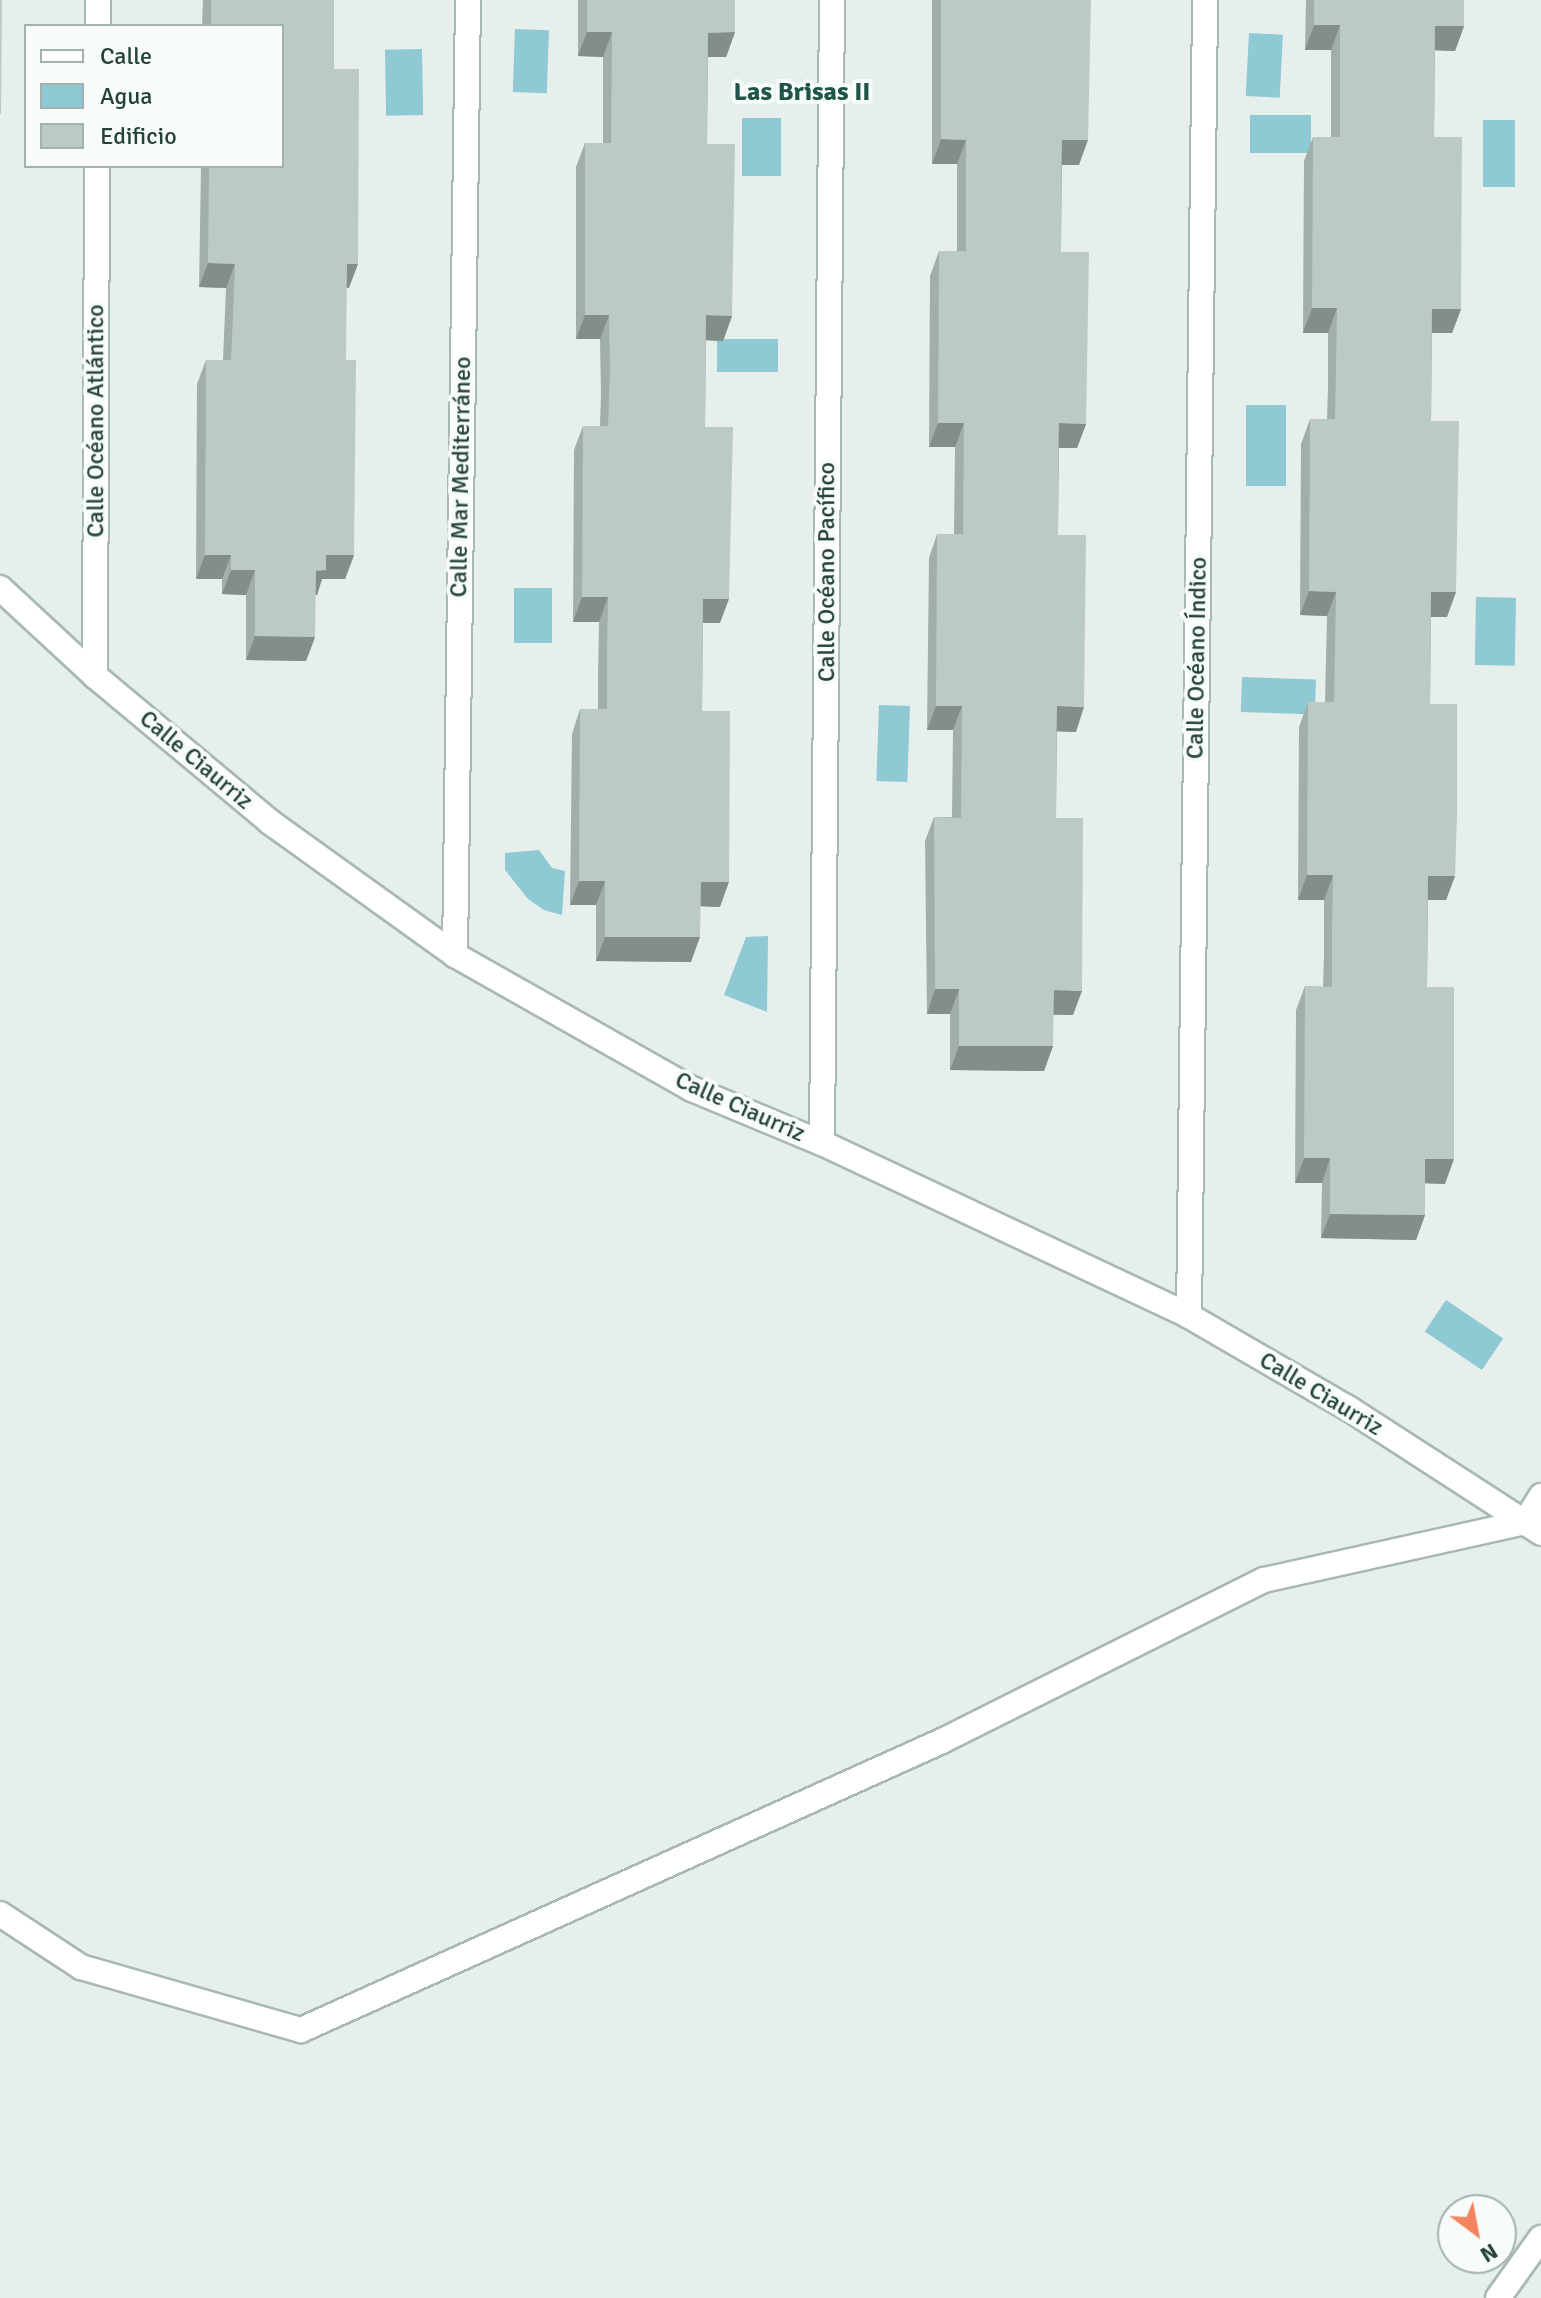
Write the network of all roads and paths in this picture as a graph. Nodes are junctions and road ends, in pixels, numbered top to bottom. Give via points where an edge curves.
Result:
1 (98, 0) edge
2 (468, 0) edge
3 (832, 0) edge
4 (1205, 0) edge
5 (98, 24) edge
6 (97, 168) edge
7 (0, 588) edge
8 (95, 676) junction
9 (455, 955) junction
10 (822, 1143) junction
11 (1189, 1316) junction
12 (1541, 1496) edge
13 (1533, 1528) edge
14 (0, 1914) edge
15 (1541, 2238) edge
16 (1498, 2298) edge

1 - 5 street
2 - 9 street, Calle Mar Mediterráneo
3 - 10 street, Calle Océano Pacífico
4 - 11 street, Calle Océano Índico
6 - 8 street, Calle Océano Atlántico
7 - 8 street, Calle Ciaurriz
8 - 9 street, Calle Ciaurriz via 270,822
9 - 10 street, Calle Ciaurriz via 692,1089
10 - 11 street, Calle Ciaurriz
11 - 13 street, Calle Ciaurriz via 1348,1408
12 - 13 street
13 - 14 street via 1264,1580 942,1741 301,2030 81,1967
15 - 16 street

